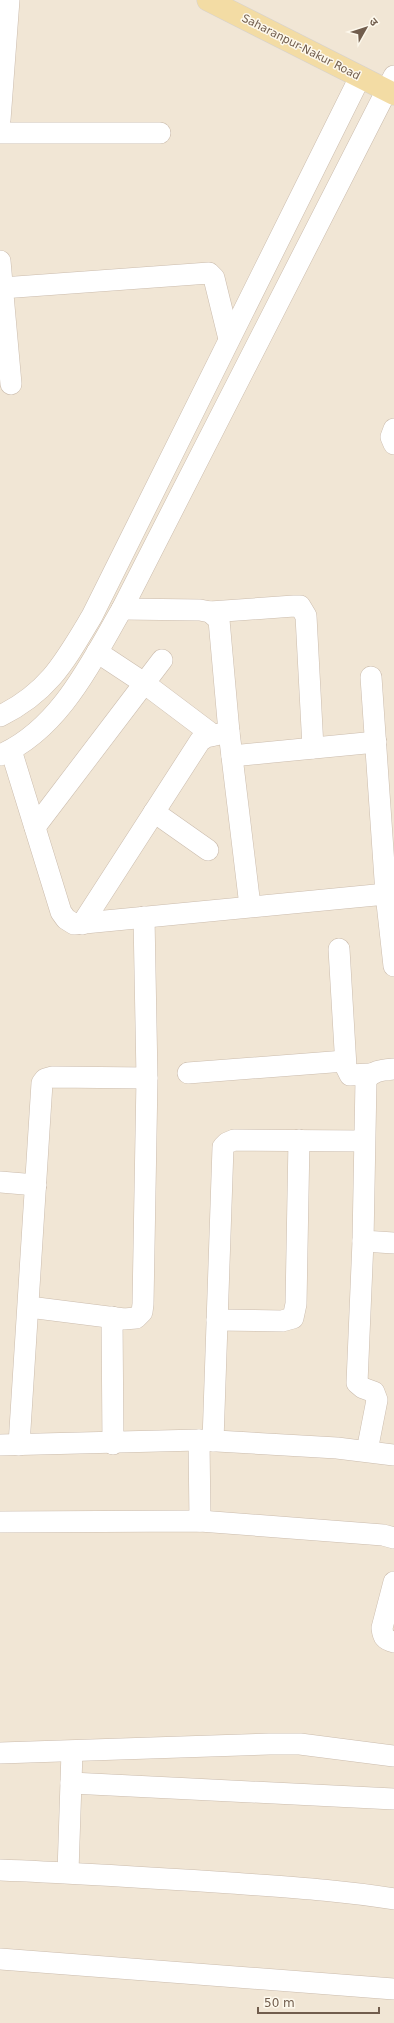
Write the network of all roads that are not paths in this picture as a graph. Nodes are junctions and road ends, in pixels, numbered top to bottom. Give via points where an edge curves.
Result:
1 (9, 0) edge
2 (208, 0) edge
3 (237, 0) edge
4 (360, 77) junction
5 (392, 84) edge
6 (0, 120) edge
7 (0, 133) edge
8 (160, 133) dead end
9 (0, 261) edge
10 (2, 288) junction
11 (229, 339) junction
12 (11, 384) dead end
13 (208, 414) junction
14 (394, 429) edge
15 (394, 444) edge
16 (122, 609) junction
17 (210, 612) junction
18 (97, 652) junction
19 (162, 660) dead end
20 (371, 677) dead end
21 (144, 683) junction
22 (0, 716) edge
23 (221, 734) junction
24 (376, 742) junction
25 (314, 748) junction
26 (6, 753) edge
27 (232, 756) junction
28 (154, 812) junction
29 (35, 827) junction
30 (208, 850) dead end
31 (390, 894) edge
32 (250, 906) junction
33 (144, 917) junction
34 (82, 924) junction
35 (339, 949) dead end
36 (394, 966) edge
37 (345, 1061) junction
38 (394, 1069) edge
39 (188, 1073) dead end
40 (370, 1074) junction
41 (147, 1078) junction
42 (299, 1140) junction
43 (364, 1141) junction
44 (0, 1182) edge
45 (36, 1185) junction
46 (363, 1241) junction
47 (394, 1243) edge
48 (28, 1307) junction
49 (112, 1317) junction
50 (217, 1320) junction
51 (206, 1441) junction
52 (113, 1444) junction
53 (10, 1445) edge
54 (367, 1451) junction
55 (394, 1455) edge
56 (200, 1521) junction
57 (0, 1522) edge
58 (394, 1538) edge
59 (394, 1582) edge
60 (394, 1642) edge
61 (72, 1752) junction
62 (0, 1753) edge
63 (394, 1756) edge
64 (71, 1783) junction
65 (394, 1799) edge
66 (0, 1870) edge
67 (68, 1872) junction
68 (394, 1899) edge
69 (0, 1959) edge
70 (394, 1989) edge

1 - 6 street
2 - 4 main road, Saharanpur-Nakur Road
3 - 5 main road, Saharanpur-Nakur Road
4 - 5 main road, Saharanpur-Nakur Road
4 - 11 street
5 - 13 street
7 - 8 street
9 - 10 street
10 - 11 street via 209,273 214,278
10 - 12 street
11 - 13 street
13 - 16 street
13 - 22 street via 63,663 34,696
14 - 15 street via 391,437
16 - 17 street
16 - 18 street
17 - 23 street via 219,620 221,634
17 - 25 street via 294,606 303,609 306,616
18 - 21 street
18 - 26 street via 55,713 34,734
19 - 21 street
20 - 24 street
21 - 23 street
21 - 29 street
23 - 27 street
23 - 28 street via 200,741
24 - 25 street
24 - 31 street
25 - 27 street
26 - 29 street
27 - 32 street
28 - 30 street
28 - 34 street
29 - 34 street via 61,912 74,924
31 - 32 street
31 - 36 street
32 - 33 street
33 - 34 street
33 - 41 street
35 - 37 street
37 - 39 street
37 - 40 street via 350,1075
38 - 40 street
40 - 43 street via 365,1088
41 - 45 street via 45,1079 41,1089
41 - 49 street via 142,1312 136,1318
42 - 43 street
42 - 50 street via 234,1140 223,1147
42 - 50 street via 296,1304 293,1318 282,1321
43 - 46 street
44 - 45 street
45 - 48 street
46 - 47 street
46 - 54 street via 357,1383 374,1392 377,1400
48 - 49 street
48 - 53 street
49 - 52 street
50 - 51 street
51 - 52 street
51 - 54 street
51 - 56 street
52 - 53 street
54 - 55 street
56 - 57 street
56 - 58 street via 383,1535
59 - 60 street via 382,1628 383,1636
61 - 62 street
61 - 63 street via 300,1744
61 - 64 street
64 - 65 street
64 - 67 street
66 - 67 street
67 - 68 street via 349,1892
69 - 70 street

